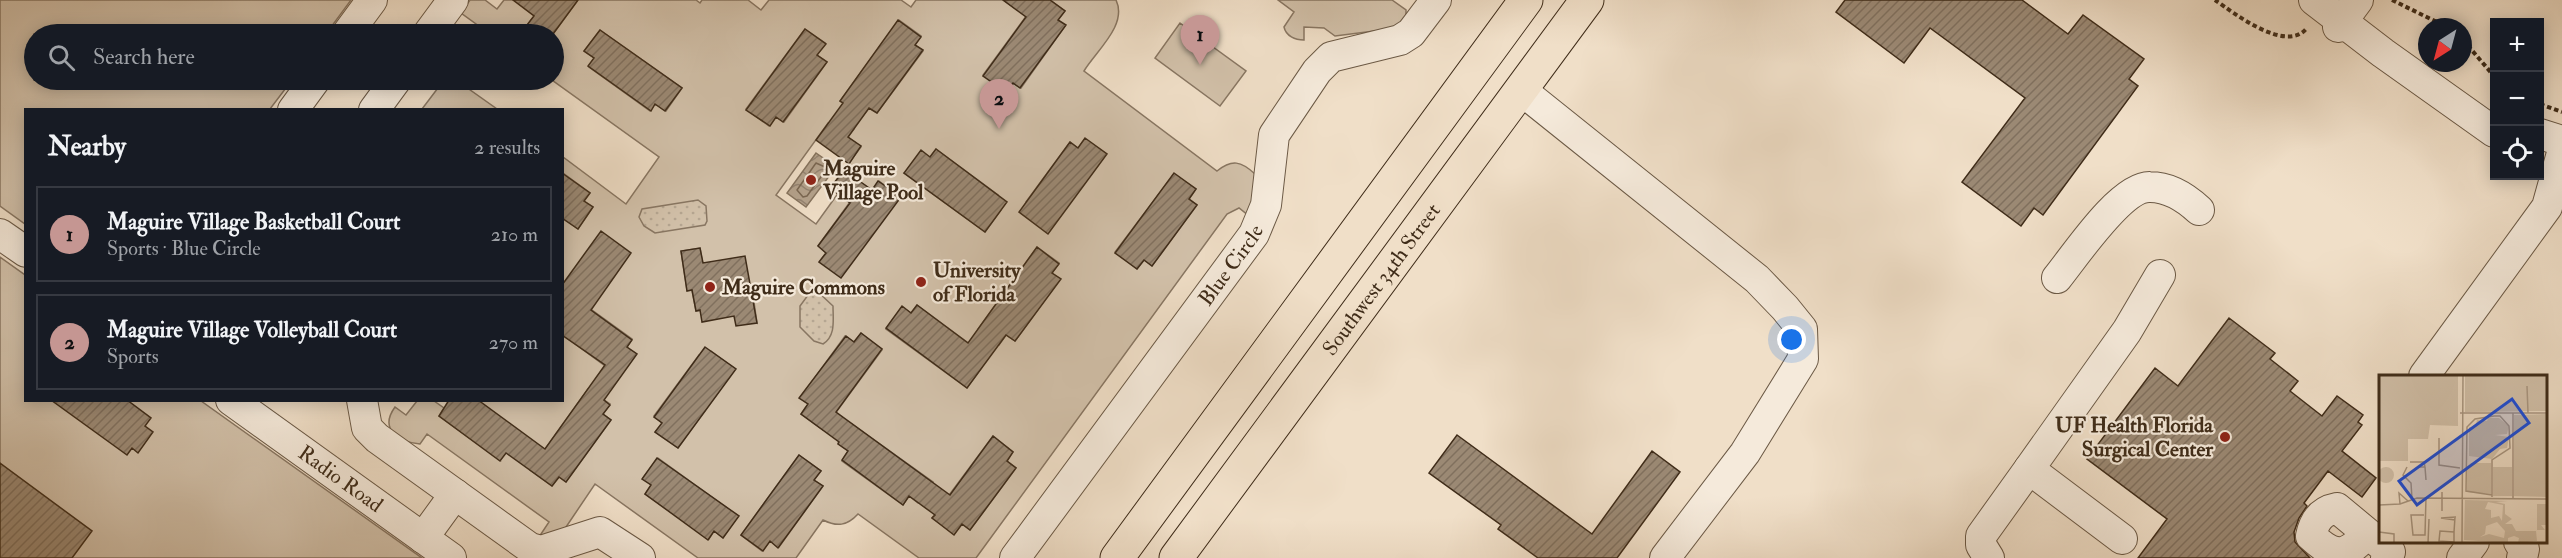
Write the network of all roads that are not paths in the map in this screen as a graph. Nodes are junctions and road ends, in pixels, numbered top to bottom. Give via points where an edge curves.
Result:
1 (372, 0) edge
2 (1436, 0) edge
3 (1526, 0) edge
4 (1587, 0) edge
5 (2347, 11) edge
6 (2311, 14) edge
7 (354, 24) edge
8 (2418, 57) edge
9 (2440, 72) edge
10 (308, 90) edge
11 (389, 90) edge
12 (1521, 90) junction
13 (2490, 107) edge
14 (294, 108) edge
15 (375, 108) edge
16 (2490, 129) edge
17 (2544, 139) edge
18 (2557, 156) edge
19 (2199, 210) dead end
20 (0, 234) edge
21 (24, 251) edge
22 (2160, 275) dead end
23 (2057, 278) dead end
24 (2425, 375) edge
25 (234, 402) edge
26 (362, 402) edge
27 (2029, 469) junction
28 (455, 494) junction
29 (2367, 533) dead end
30 (423, 538) junction
31 (2122, 539) dead end
32 (2379, 542) edge
33 (2381, 543) edge
34 (2473, 543) edge
35 (2520, 543) edge
36 (2393, 552) edge
37 (451, 558) edge
38 (640, 558) edge
39 (1015, 558) edge
40 (1117, 558) edge
41 (1176, 558) edge
42 (1665, 558) edge
43 (1989, 558) edge
44 (2462, 558) edge
45 (2522, 558) edge

1 - 7 street
2 - 39 street, Blue Circle via 1405,38 1331,57 1317,71 1274,135 1266,205 1254,234
3 - 40 main road
4 - 12 main road, Southwest 34th Street
5 - 6 street
5 - 8 street
5 - 16 street
9 - 13 street
10 - 14 street
11 - 15 street
12 - 41 main road, Southwest 34th Street
12 - 42 street via 1757,279 1802,329 1803,359 1784,392 1745,453
17 - 18 street
18 - 24 street via 2547,207
19 - 23 street via 2186,198 2166,189 2149,187 2134,191 2117,205
20 - 21 street
22 - 27 street via 2127,331
25 - 30 street, Radio Road
26 - 28 street via 371,432
27 - 31 street
27 - 43 street via 1981,536 1981,545
28 - 30 street
28 - 38 street via 535,551 600,532
29 - 32 street
30 - 37 street, Radio Road
33 - 36 street
34 - 44 street
35 - 45 street via 2524,549

